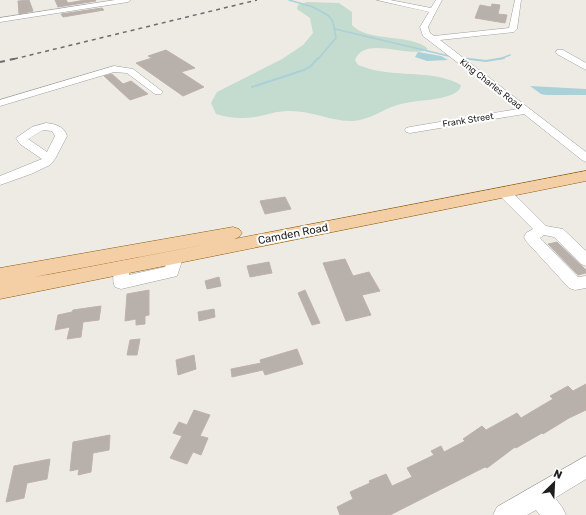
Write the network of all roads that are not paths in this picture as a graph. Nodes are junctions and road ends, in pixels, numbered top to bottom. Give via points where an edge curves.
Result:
1 (128, 0) edge
2 (380, 0) edge
3 (439, 0) edge
4 (518, 0) edge
5 (110, 1) edge
6 (433, 10) junction
7 (0, 20) edge
8 (432, 39) junction
9 (560, 52) dead end
10 (586, 67) edge
11 (158, 92) dead end
12 (0, 103) edge
13 (526, 111) junction
14 (410, 130) dead end
15 (586, 158) edge
16 (49, 159) dead end
17 (586, 166) edge
18 (586, 172) edge
19 (586, 176) edge
20 (0, 181) edge
21 (507, 192) junction
22 (542, 230) junction
23 (586, 260) edge
24 (91, 267) junction
25 (0, 276) edge
26 (586, 282) edge
27 (0, 286) edge
28 (0, 291) edge
29 (586, 467) edge
30 (539, 495) junction
31 (505, 515) edge
32 (554, 515) edge

1 - 5 street
2 - 6 street
3 - 6 street
4 - 8 street via 511,30
5 - 7 street via 46,9
6 - 8 street via 424,27
8 - 13 street, King Charles Road
9 - 10 street
11 - 12 street via 130,72 114,68
13 - 14 street, Frank Street
13 - 15 street, King Charles Road
16 - 20 street
17 - 24 main road, Camden Road via 209,238 197,247
18 - 21 main road
19 - 21 main road, Camden Road
21 - 22 street
21 - 24 main road, Camden Road via 122,268
22 - 23 street via 558,233
22 - 26 street via 531,237 575,284
24 - 25 main road, Camden Road
24 - 27 main road
24 - 28 main road, Camden Road
29 - 30 street
30 - 31 street
30 - 32 street

